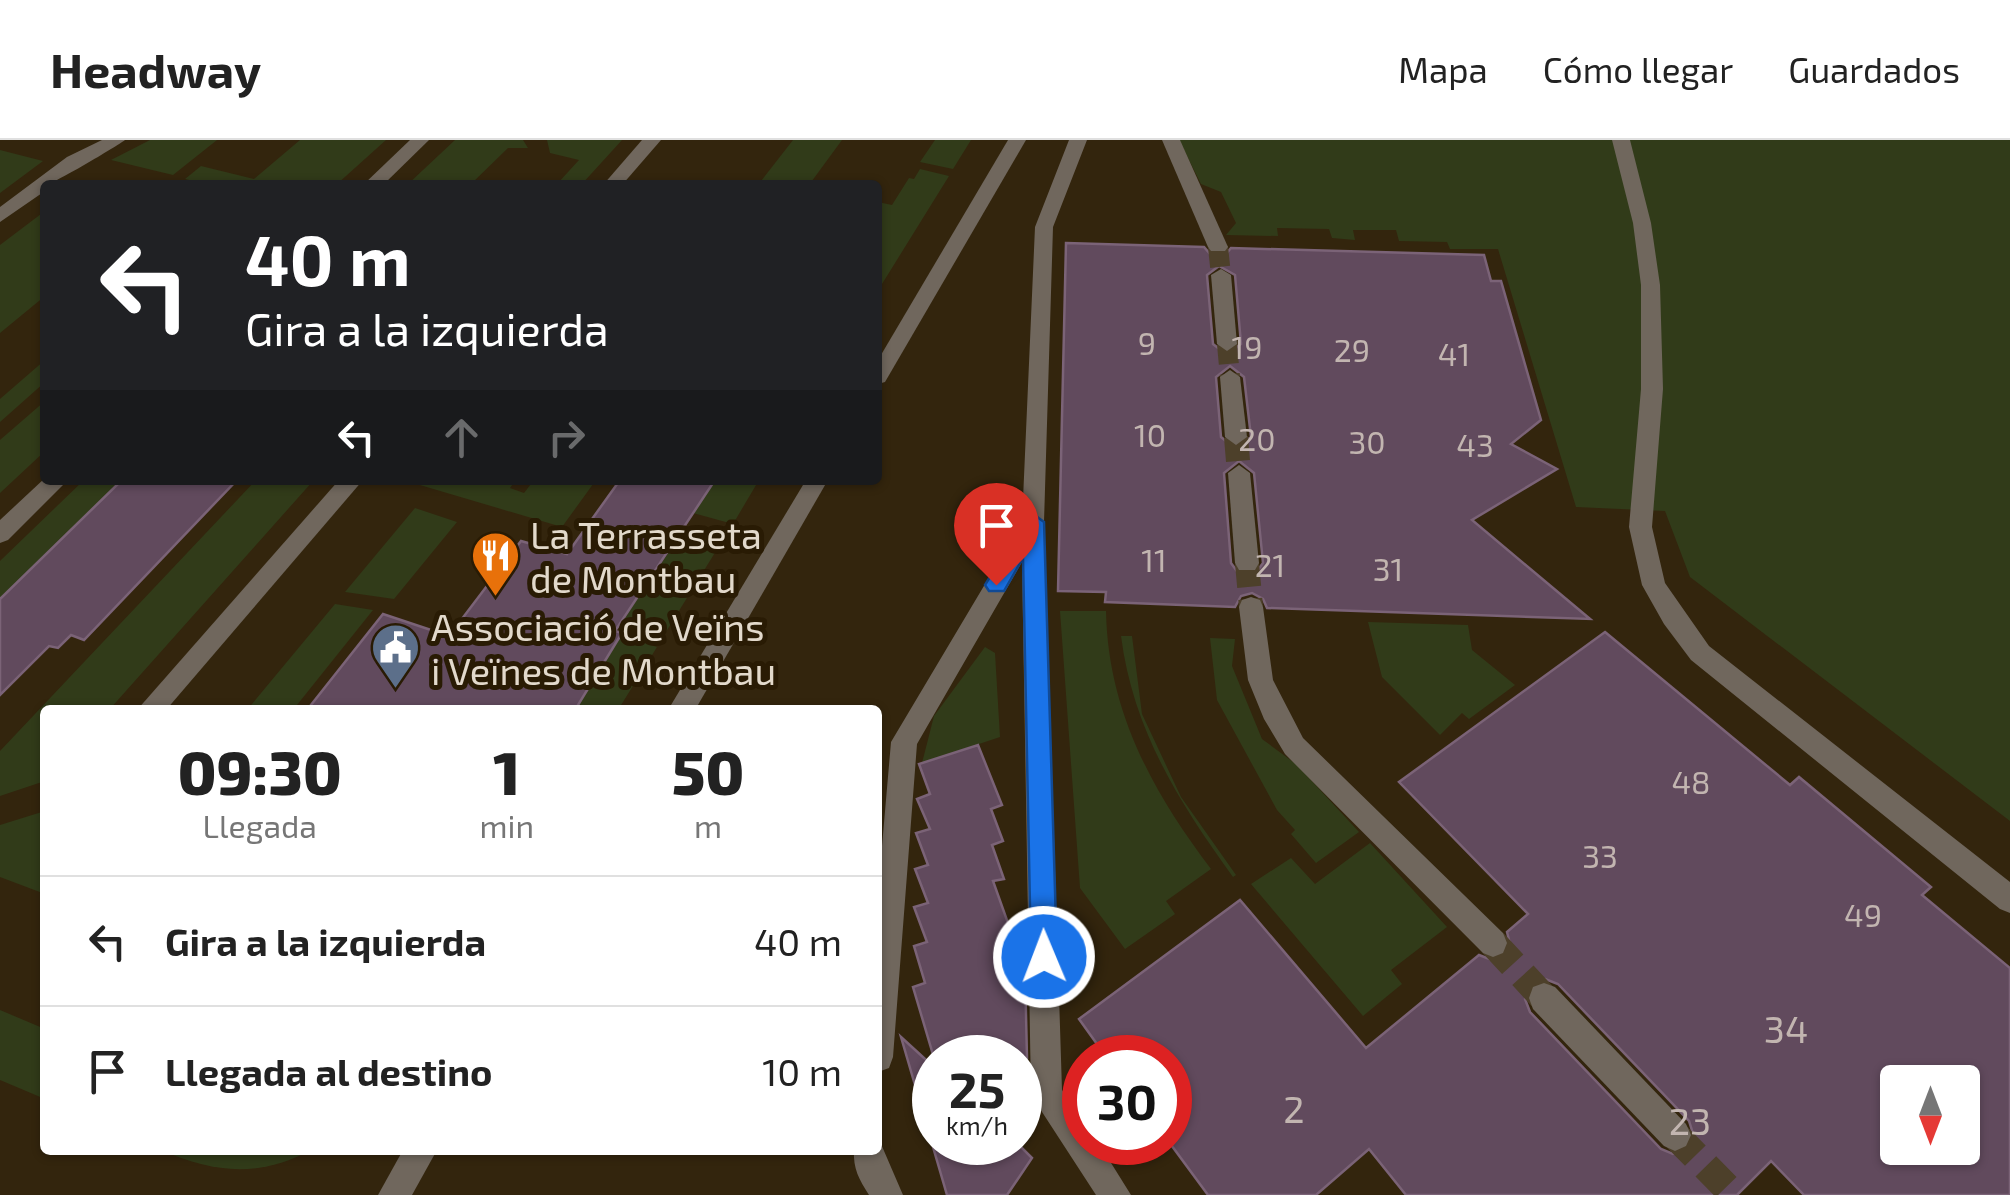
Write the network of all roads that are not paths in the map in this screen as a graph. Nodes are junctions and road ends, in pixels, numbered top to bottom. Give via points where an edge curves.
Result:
1 (116, 140) edge
2 (420, 140) edge
3 (652, 140) edge
4 (1018, 140) edge
5 (1078, 140) edge
6 (1171, 140) edge
7 (1621, 140) edge
8 (48, 180) edge
9 (377, 180) edge
10 (616, 180) edge
11 (40, 186) edge
12 (0, 216) edge
13 (1218, 248) tunnel mouth
14 (1220, 275) tunnel mouth
15 (1227, 344) tunnel mouth
16 (882, 370) edge
17 (1230, 377) tunnel mouth
18 (1236, 437) tunnel mouth
19 (1238, 473) tunnel mouth
20 (53, 485) edge
21 (348, 485) edge
22 (814, 485) edge
23 (1033, 522) junction
24 (0, 534) edge
25 (1247, 563) tunnel mouth
26 (1250, 607) tunnel mouth
27 (154, 705) edge
28 (683, 705) edge
29 (2010, 899) edge
30 (1492, 944) tunnel mouth
31 (1544, 998) tunnel mouth
32 (882, 1008) edge
33 (1675, 1135) tunnel mouth
34 (417, 1155) edge
35 (870, 1155) edge
36 (394, 1195) edge
37 (887, 1195) edge
38 (1115, 1195) edge

1 - 8 street
2 - 9 street
3 - 10 street
4 - 16 street
5 - 23 street via 1044,228
6 - 13 street
7 - 29 street via 1647,252 1652,388 1638,498 1640,538 1667,615 1700,653
11 - 12 street
14 - 15 street
17 - 18 street
19 - 25 street
20 - 24 street
21 - 27 street
22 - 28 street
23 - 32 street via 904,742
23 - 38 street via 1047,1095
26 - 30 street via 1268,708 1294,746
31 - 33 street
34 - 36 street
35 - 37 street

